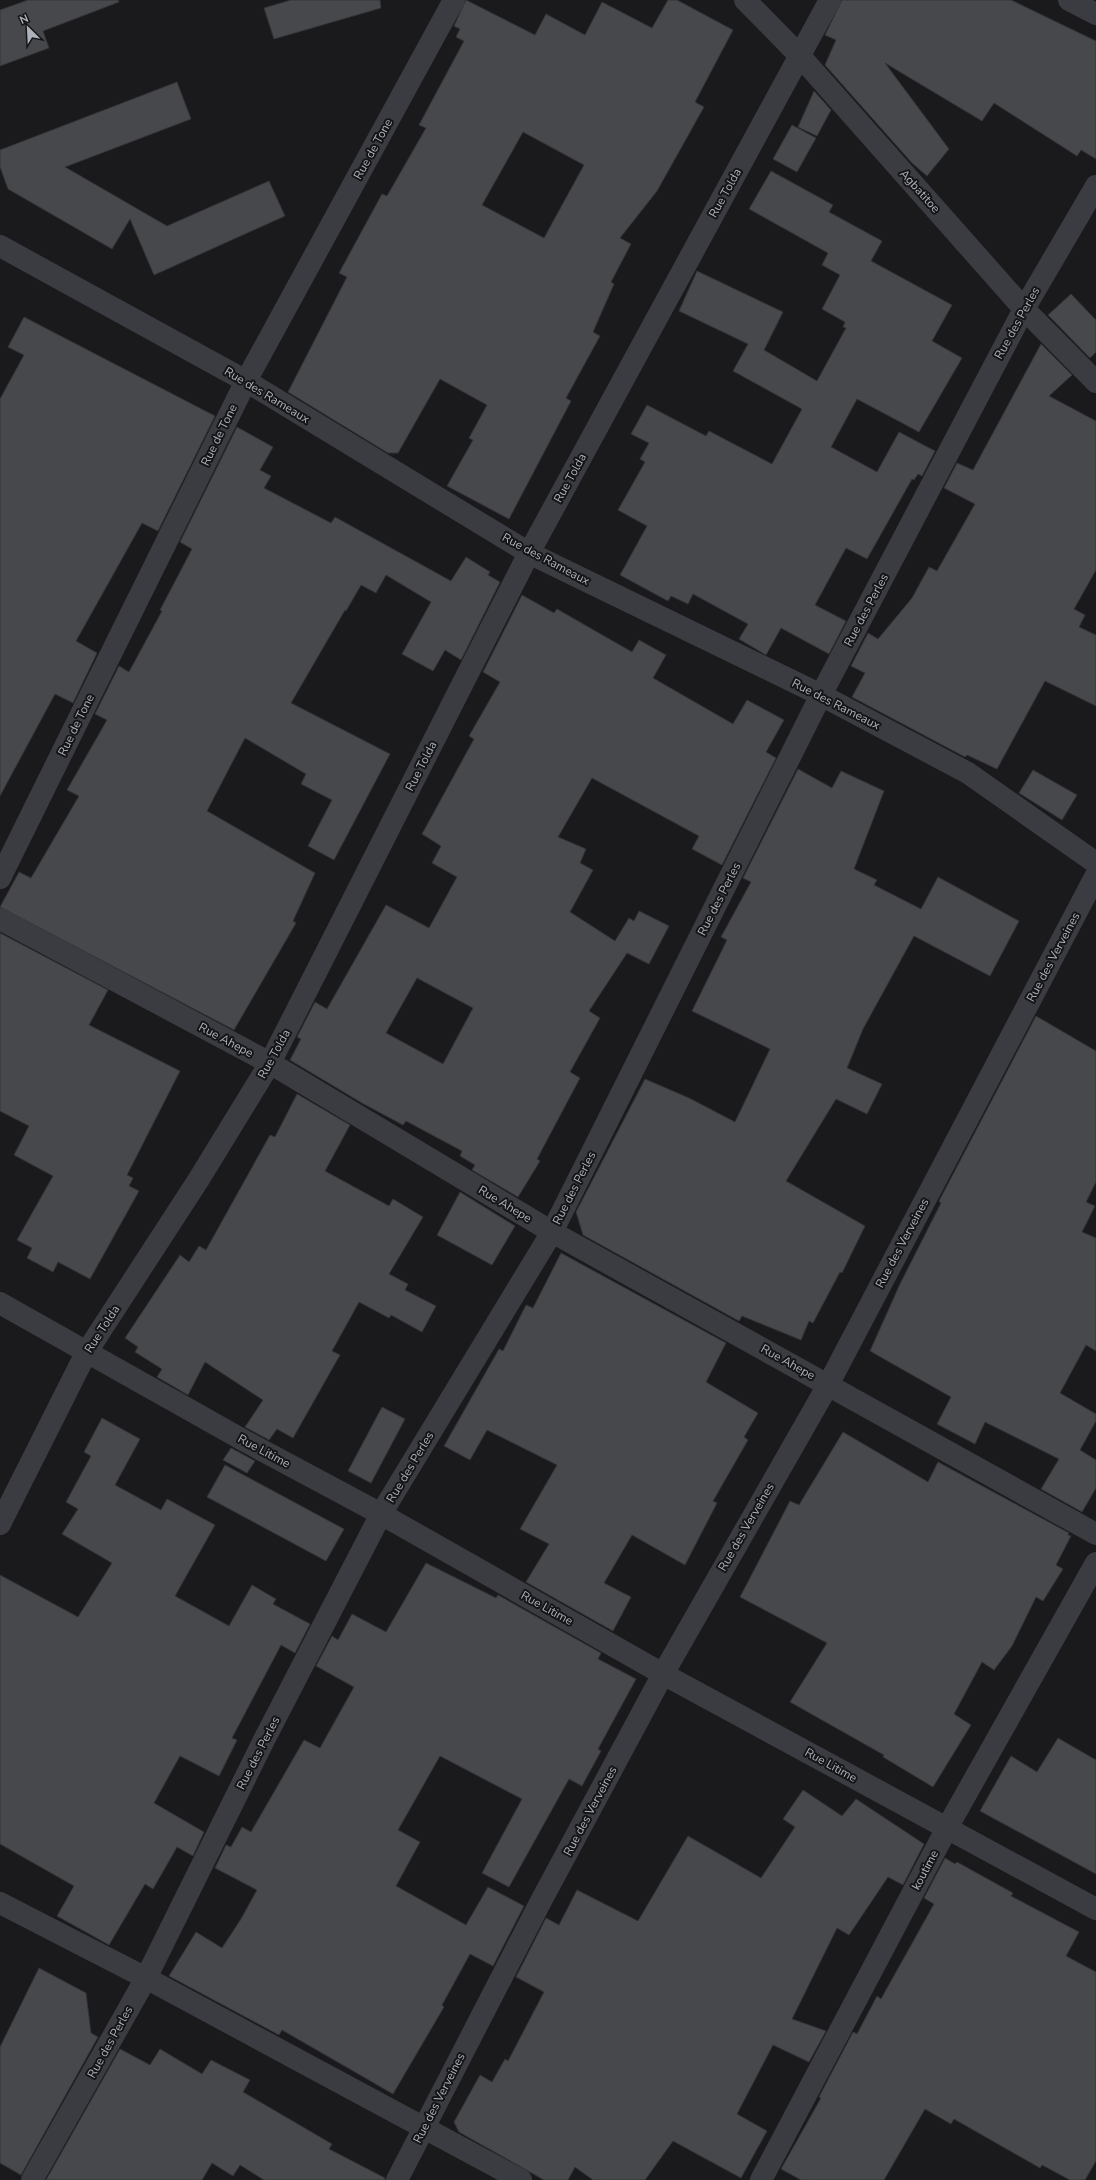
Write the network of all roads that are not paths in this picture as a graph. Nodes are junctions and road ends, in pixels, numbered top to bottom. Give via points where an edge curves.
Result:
1 (454, 0) edge
2 (745, 0) edge
3 (830, 0) edge
4 (1069, 0) edge
5 (1096, 14) edge
6 (800, 56) junction
7 (1096, 186) edge
8 (0, 246) edge
9 (1024, 309) junction
10 (246, 381) junction
11 (1096, 382) edge
12 (529, 553) junction
13 (820, 695) junction
14 (1096, 863) edge
15 (1096, 875) edge
16 (0, 878) edge
17 (0, 919) edge
18 (270, 1063) junction
19 (552, 1232) junction
20 (0, 1303) edge
21 (86, 1352) junction
22 (828, 1385) junction
23 (381, 1514) junction
24 (0, 1524) edge
25 (1096, 1534) edge
26 (1096, 1563) edge
27 (663, 1674) junction
28 (947, 1828) junction
29 (0, 1903) edge
30 (1096, 1909) edge
31 (146, 1978) junction
32 (423, 2129) junction
33 (32, 2180) edge
34 (397, 2180) edge
35 (521, 2180) edge
36 (761, 2180) edge

1 - 10 street, Rue de Tone
2 - 6 street, Agbatitoe
3 - 6 street, Rue Tolda
4 - 5 street
6 - 9 street, Agbatitoe
6 - 12 street, Rue Tolda
7 - 9 street, Rue des Perles
8 - 10 street, Rue des Rameaux
9 - 11 street, Agbatitoe
9 - 13 street, Rue des Perles
10 - 12 street, Rue des Rameaux
10 - 16 street, Rue de Tone
12 - 13 street, Rue des Rameaux
12 - 18 street, Rue Tolda
13 - 14 street, Rue des Rameaux via 968,774
13 - 19 street, Rue des Perles
15 - 22 street, Rue des Verveines
17 - 18 street, Rue Ahepe
18 - 19 street, Rue Ahepe
18 - 21 street, Rue Tolda via 199,1179
19 - 22 street, Rue Ahepe
19 - 23 street, Rue des Perles
20 - 21 street, Rue Litime
21 - 23 street, Rue Litime
21 - 24 street, Rue Tolda
22 - 25 street, Rue Ahepe
22 - 27 street, Rue des Verveines
23 - 27 street, Rue Litime
23 - 31 street, Rue des Perles via 264,1740
26 - 28 street, koutime
27 - 28 street, Rue Litime
27 - 32 street, Rue des Verveines via 541,1901
28 - 30 street, Rue Litime
28 - 36 street, koutime
29 - 31 street
31 - 32 street
31 - 33 street, Rue des Perles
32 - 34 street, Rue des Verveines
32 - 35 street

